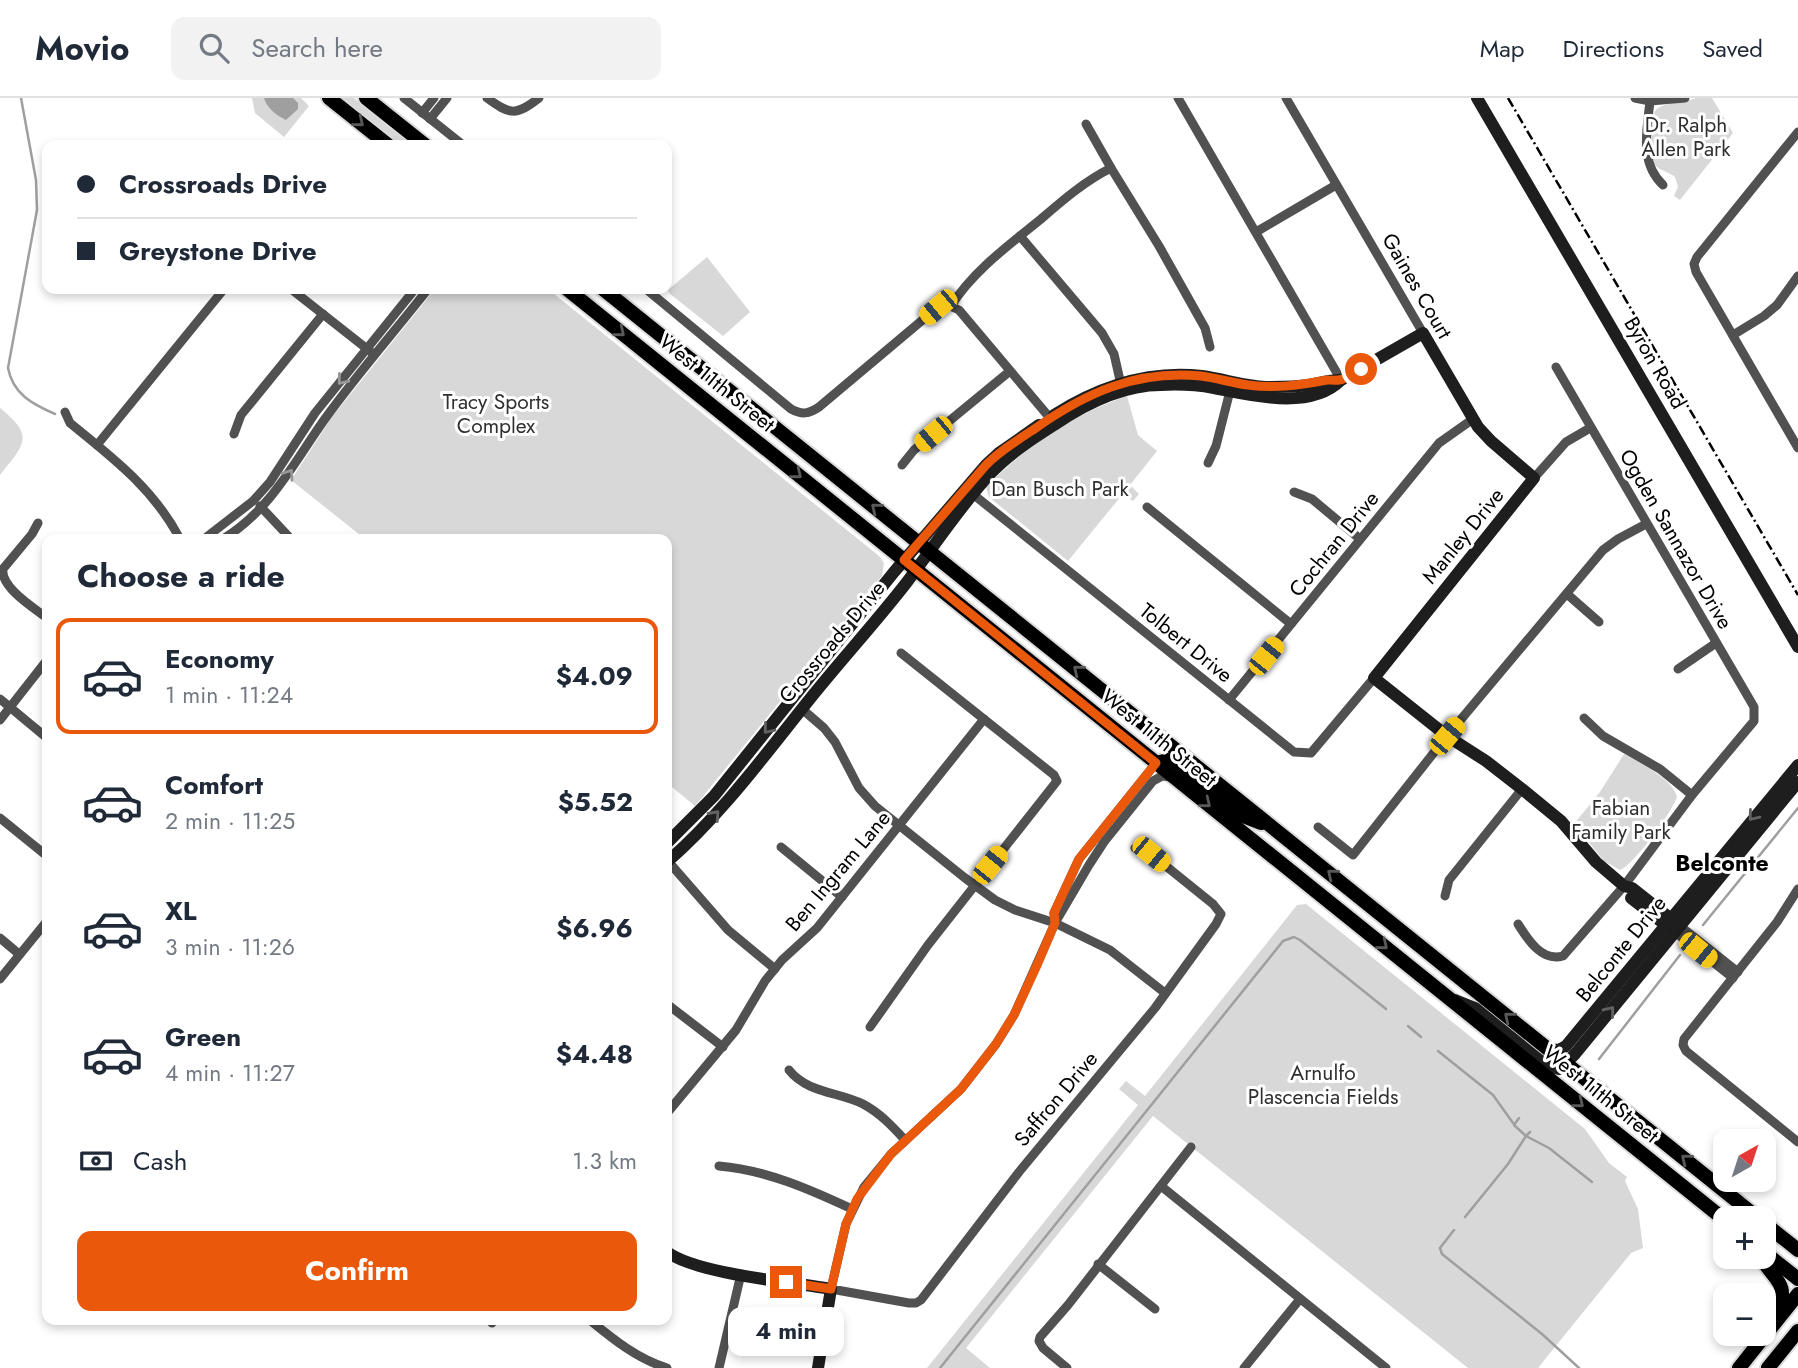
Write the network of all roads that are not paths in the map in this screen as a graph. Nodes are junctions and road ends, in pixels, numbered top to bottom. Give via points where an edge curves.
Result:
1 (330, 98) edge
2 (366, 98) edge
3 (404, 98) edge
4 (434, 98) edge
5 (447, 98) edge
6 (487, 98) edge
7 (539, 98) edge
8 (1178, 98) edge
9 (1286, 98) edge
10 (1477, 98) edge
11 (1635, 98) edge
12 (1685, 98) edge
13 (1650, 101) junction
14 (426, 116) junction
15 (1086, 124) dead end
16 (1798, 132) edge
17 (382, 140) edge
18 (419, 140) edge
19 (457, 140) edge
20 (1111, 168) junction
21 (1336, 185) junction
22 (1663, 185) dead end
23 (1256, 232) junction
24 (1020, 236) junction
25 (1796, 282) edge
26 (221, 294) edge
27 (297, 294) edge
28 (412, 294) edge
29 (423, 294) edge
30 (573, 294) edge
31 (609, 294) edge
32 (652, 294) edge
33 (951, 306) junction
34 (323, 314) junction
35 (1423, 333) junction
36 (1733, 335) junction
37 (1210, 347) dead end
38 (371, 352) junction
39 (1556, 367) dead end
40 (1010, 370) junction
41 (1341, 380) junction
42 (1122, 387) junction
43 (1231, 387) junction
44 (65, 412) dead end
45 (1473, 419) junction
46 (1052, 421) junction
47 (1590, 428) junction
48 (234, 434) dead end
49 (97, 445) junction
50 (1798, 448) edge
51 (1208, 463) dead end
52 (902, 465) dead end
53 (1534, 478) junction
54 (969, 491) junction
55 (1294, 492) dead end
56 (253, 501) junction
57 (1147, 507) dead end
58 (262, 508) junction
59 (38, 523) dead end
60 (1646, 524) junction
61 (177, 534) edge
62 (210, 534) edge
63 (229, 534) edge
64 (286, 534) edge
65 (1360, 539) junction
66 (924, 547) junction
67 (910, 565) junction
68 (1567, 594) junction
69 (42, 614) edge
70 (1599, 622) dead end
71 (1292, 624) junction
72 (1716, 643) junction
73 (1798, 647) edge
74 (901, 653) dead end
75 (42, 666) edge
76 (1678, 668) dead end
77 (1374, 678) junction
78 (0, 699) edge
79 (1229, 700) junction
80 (10, 707) junction
81 (802, 709) junction
82 (1584, 718) dead end
83 (984, 719) junction
84 (0, 720) edge
85 (42, 734) edge
86 (1447, 736) junction
87 (1156, 763) junction
88 (1798, 765) edge
89 (1174, 777) junction
90 (1798, 782) edge
91 (1522, 789) junction
92 (1692, 795) junction
93 (0, 818) edge
94 (1269, 824) junction
95 (900, 825) junction
96 (1318, 827) dead end
97 (672, 838) edge
98 (781, 847) dead end
99 (1135, 848) dead end
100 (42, 852) edge
101 (672, 856) edge
102 (672, 867) edge
103 (974, 885) junction
104 (1624, 886) junction
105 (1796, 895) edge
106 (1445, 896) dead end
107 (842, 897) junction
108 (1055, 923) junction
109 (1518, 924) dead end
110 (1672, 925) junction
111 (42, 927) edge
112 (0, 938) edge
113 (19, 954) junction
114 (775, 969) junction
115 (1735, 975) junction
116 (0, 979) edge
117 (1165, 993) junction
118 (1449, 998) junction
119 (672, 1007) edge
120 (870, 1027) dead end
121 (723, 1047) junction
122 (1549, 1049) junction
123 (1566, 1063) junction
124 (789, 1070) dead end
125 (672, 1107) edge
126 (905, 1140) junction
127 (1798, 1142) edge
128 (1191, 1147) dead end
129 (719, 1166) dead end
130 (1161, 1186) junction
131 (1743, 1206) edge
132 (852, 1209) junction
133 (1713, 1211) edge
134 (1776, 1233) edge
135 (1798, 1250) edge
136 (672, 1255) edge
137 (1776, 1262) edge
138 (1098, 1264) junction
139 (1770, 1269) edge
140 (741, 1274) junction
141 (1798, 1279) edge
142 (831, 1289) junction
143 (1798, 1294) edge
144 (1300, 1299) junction
145 (1156, 1310) dead end
146 (1776, 1317) edge
147 (1776, 1322) edge
148 (596, 1325) edge
149 (1798, 1331) edge
150 (1757, 1346) edge
151 (1379, 1366) edge
152 (667, 1368) edge
153 (719, 1368) edge
154 (818, 1368) edge
155 (1067, 1368) edge
156 (1244, 1368) edge
157 (1739, 1368) edge
158 (1768, 1368) edge

1 -> 17 main road
2 - 18 main road
3 - 14 street
4 - 14 street
5 - 14 street
6 - 7 street via 513,112
8 - 23 street
9 - 21 street, Gaines Court
10 - 73 street, Byron Road
11 - 13 street
12 - 13 street
13 - 22 street via 1647,160
14 - 19 street
15 - 20 street
16 - 36 street via 1694,264
20 - 24 street via 1090,178
20 - 37 street via 1205,328
21 - 23 street
21 - 35 street, Gaines Court
23 - 41 street
24 - 33 street via 964,286
24 - 42 street via 1102,333 1114,354
25 - 36 street via 1764,316
26 - 49 street
27 - 34 street
28 - 38 street
29 - 38 street
30 -> 67 main road, West 11th Street
66 -> 31 main road, West 11th Street
32 - 33 street via 791,409 803,414 819,407 938,307
33 - 40 street
34 - 38 street
34 - 48 street via 241,415
35 - 41 street, Crossroads Drive
35 - 45 street, Gaines Court
36 - 50 street
38 -> 56 street via 315,413 282,466
58 -> 38 street
39 - 47 street, Ogden Sannazor Drive
40 - 46 street
40 - 52 street
41 - 43 street, Crossroads Drive
42 - 43 street, Crossroads Drive
42 - 46 street, Crossroads Drive
43 - 51 street
44 - 49 street via 70,423
45 - 53 street, Gaines Court via 1490,441
45 - 65 street, Cochran Drive via 1439,443
46 - 54 street, Crossroads Drive
47 - 53 street, Manley Drive via 1566,442
47 - 60 street, Ogden Sannazor Drive
49 - 61 street via 150,494
53 - 77 street, Manley Drive
54 - 66 street, Crossroads Drive
54 - 79 street, Tolbert Drive
55 - 65 street via 1312,499
56 - 58 street
56 - 62 street
57 - 71 street
58 - 63 street
58 - 64 street
59 - 69 street via 1,575
60 - 68 street via 1604,550
60 - 72 street, Ogden Sannazor Drive
65 - 71 street, Cochran Drive
66 - 67 street, Crossroads Drive
94 -> 66 main road, West 11th Street
67 - 81 street, Crossroads Drive
67 - 87 main road, West 11th Street
67 -> 97 street, Crossroads Drive via 722,787
68 - 70 street
68 - 86 street
71 - 79 street, Cochran Drive
72 - 76 street
72 - 92 street, Ogden Sannazor Drive via 1754,707 1754,721
74 - 83 street
75 - 80 street
77 - 79 street, Tolbert Drive via 1307,755 1294,752
77 - 86 street
78 - 80 street
80 - 84 street
80 - 85 street
81 - 95 street via 835,743 859,788
101 -> 81 street, Crossroads Drive via 725,804
82 - 92 street via 1602,736 1660,769
83 - 95 street, Ben Ingram Lane
83 - 103 street via 1057,781
86 - 91 street
86 - 96 street via 1353,855
87 - 89 main road, West 11th Street
87 - 94 main road via 1177,762 1243,816
87 - 108 street via 1079,859 1054,913
88 -> 110 street, Belconte Drive
89 - 108 street via 1157,778 1146,790 1104,842
89 -> 118 main road, West 11th Street
90 - 110 street, Belconte Drive
91 - 104 street via 1561,821
91 - 106 street via 1449,880
92 - 104 street
93 - 100 street
122 -> 94 main road, West 11th Street
95 - 103 street
95 - 107 street, Ben Ingram Lane
98 - 107 street
99 - 117 street, Saffron Drive via 1151,854 1221,915
102 - 114 street via 728,930
103 - 108 street via 1015,910
103 - 120 street
104 - 109 street via 1563,956 1549,957 1538,950
104 - 110 street
105 - 115 street
107 - 114 street, Ben Ingram Lane
108 - 117 street via 1110,950
108 - 126 street via 996,1044 961,1089
110 - 115 street
110 - 122 street, Belconte Drive via 1566,1046 1559,1051
123 -> 110 street, Belconte Drive
111 - 113 street
112 - 113 street
113 - 116 street
114 - 121 street, Ben Ingram Lane
115 - 127 street via 1683,1045
117 - 142 street, Saffron Drive via 916,1303
118 - 123 street via 1475,1008 1548,1066 1559,1069
118 -> 133 main road, West 11th Street
119 - 121 street
121 - 125 street, Ben Ingram Lane
122 - 123 main road, West 11th Street
131 -> 123 main road, West 11th Street
124 - 126 street via 802,1083 872,1109
126 - 132 street via 864,1187
128 - 130 street
129 - 132 street via 806,1187
130 - 138 street
130 - 144 street
132 - 142 street
134 - 135 main road
136 - 140 street via 688,1263
137 - 141 main road
138 - 145 street
138 - 155 street via 1039,1340
139 - 146 main road via 1783,1291
140 - 142 street
140 - 153 street
142 - 154 street
143 - 147 main road
144 - 151 street
144 - 156 street
148 - 152 street via 633,1353
149 - 158 main road
150 - 157 main road

